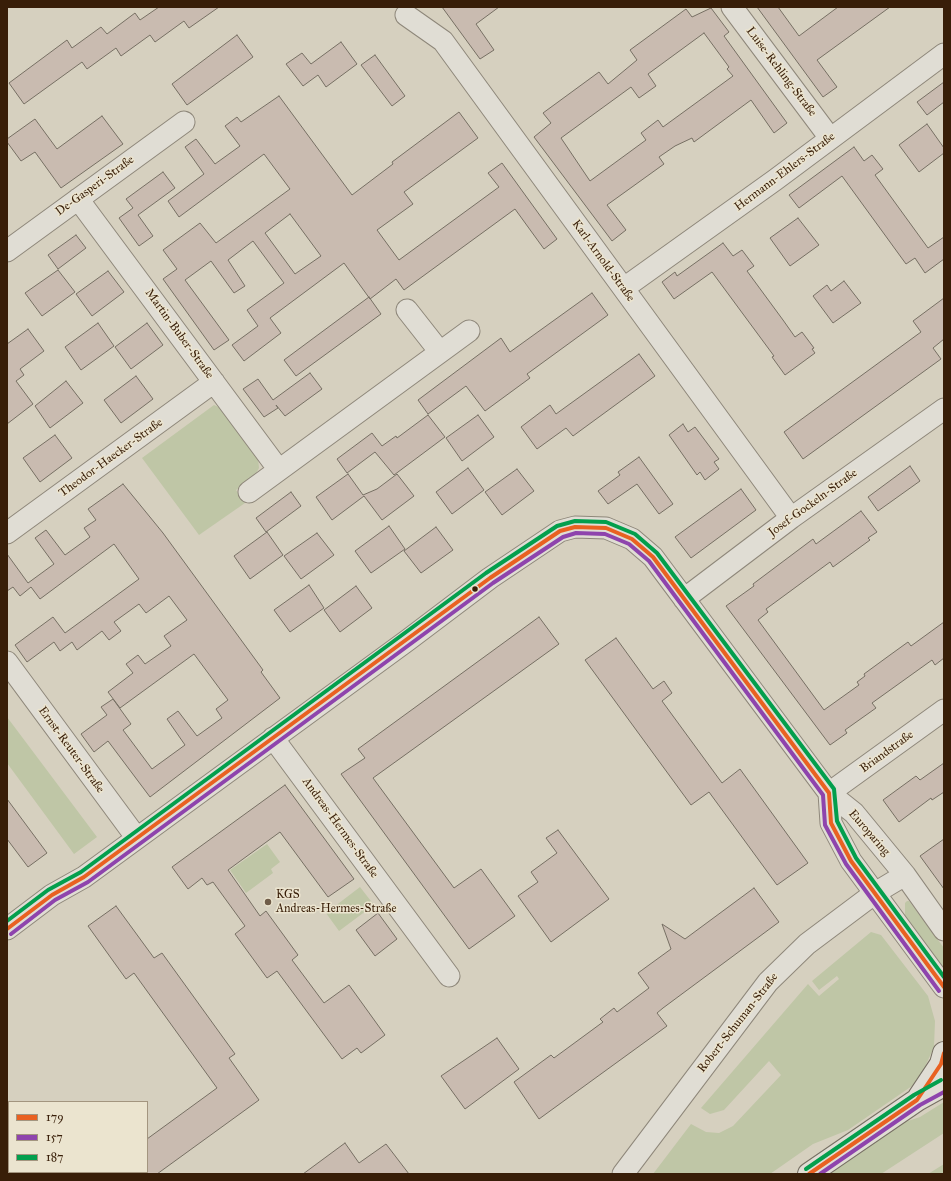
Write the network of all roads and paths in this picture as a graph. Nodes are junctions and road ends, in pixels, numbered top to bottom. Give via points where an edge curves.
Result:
1 (732, 7) edge
2 (406, 15) dead end
3 (944, 54) edge
4 (184, 122) dead end
5 (830, 138) junction
6 (78, 199) junction
7 (7, 251) edge
8 (624, 288) junction
9 (407, 310) dead end
10 (469, 331) dead end
11 (440, 352) junction
12 (214, 382) junction
13 (944, 409) edge
14 (279, 470) junction
15 (249, 492) dead end
16 (791, 518) junction
17 (7, 533) edge
18 (684, 599) junction
19 (7, 663) edge
20 (944, 710) edge
21 (273, 738) junction
22 (829, 794) junction
23 (136, 838) junction
24 (905, 875) junction
25 (875, 893) junction
26 (7, 929) edge
27 (944, 930) edge
28 (449, 976) dead end
29 (944, 987) edge
30 (944, 1053) edge
31 (944, 1085) edge
32 (917, 1100) junction
33 (623, 1174) edge
34 (810, 1174) edge

1 - 5 street, Luise-Rehling-Straße
2 - 8 street, Karl-Arnold-Straße via 443,41 546,185
3 - 5 street, Hermann-Ehlers-Straße
4 - 6 street, De-Gasperi-Straße
5 - 8 street, Hermann-Ehlers-Straße
6 - 7 street, De-Gasperi-Straße
6 - 12 street, Martin-Buber-Straße
8 - 16 street, Karl-Arnold-Straße
9 - 11 street
10 - 11 street
11 - 14 street
12 - 14 street, Martin-Buber-Straße
12 - 17 street, Theodor-Haecker-Straße
13 - 16 street, Josef-Gockeln-Straße
14 - 15 street
16 - 18 street, Josef-Gockeln-Straße
18 - 21 street, Europaring via 653,557 632,538 606,528 575,527 560,531 490,578
18 - 22 street, Europaring
19 - 23 street, Ernst-Reuter-Straße
20 - 22 street, Briandstraße
21 - 23 street, Europaring
21 - 28 street, Andreas-Hermes-Straße
22 - 24 street, Europaring via 854,813
22 - 25 street, Europaring via 831,823 850,861
23 - 26 street, Europaring
24 - 25 street
24 - 27 street, Europaring
25 - 29 street, Europaring
25 - 33 street, Robert-Schuman-Straße via 807,944 768,982
30 - 32 main road via 941,1064
31 - 32 main road
32 - 34 main road

